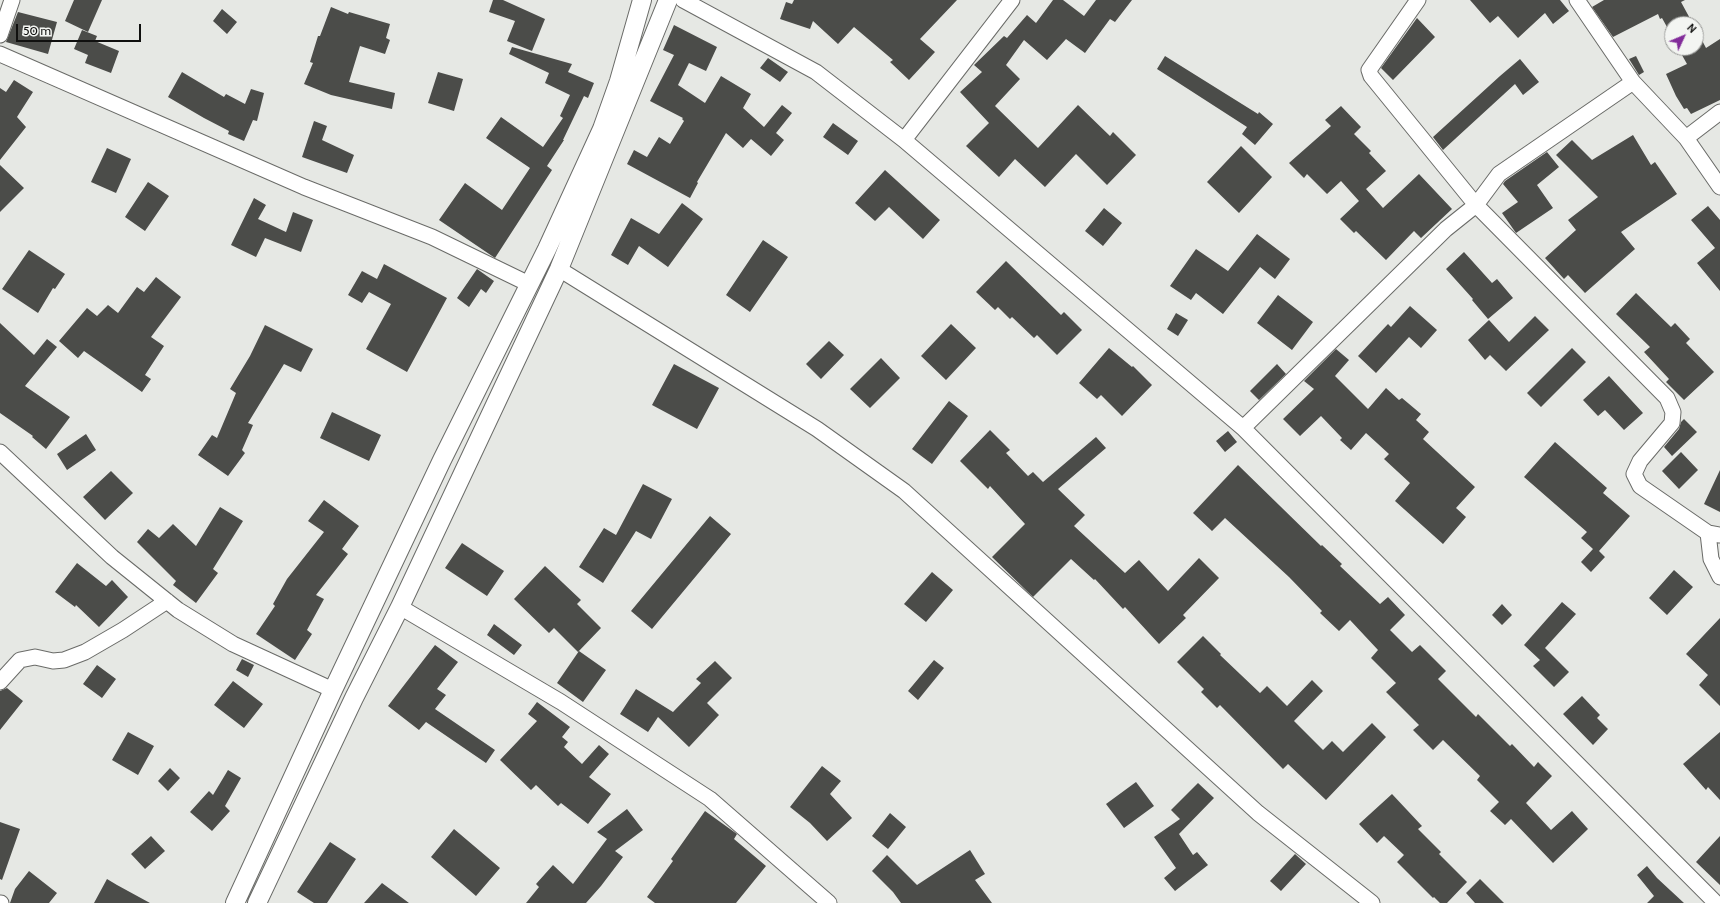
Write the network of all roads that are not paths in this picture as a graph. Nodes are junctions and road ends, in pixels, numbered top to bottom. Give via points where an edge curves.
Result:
1 (12, 0) edge
2 (642, 0) edge
3 (668, 0) edge
4 (683, 0) edge
5 (1012, 0) edge
6 (1418, 0) edge
7 (1577, 0) edge
8 (0, 35) edge
9 (0, 54) edge
10 (1633, 82) junction
11 (1720, 112) edge
12 (1686, 138) junction
13 (904, 140) junction
14 (1720, 187) edge
15 (1476, 205) junction
16 (559, 269) junction
17 (529, 284) junction
18 (1243, 428) junction
19 (0, 452) edge
20 (1714, 534) edge
21 (1720, 578) edge
22 (166, 601) junction
23 (400, 607) junction
24 (0, 682) edge
25 (333, 690) junction
26 (260, 902) edge
27 (235, 903) edge
28 (829, 903) edge
29 (1372, 903) edge
30 (1716, 903) edge

1 - 8 street
2 - 17 street via 619,81 602,129
3 - 16 street
4 - 13 street via 816,72
5 - 13 street
6 - 15 street via 1369,70 1371,76
7 - 10 street
9 - 17 street via 304,187 432,237
10 - 12 street
10 - 15 street via 1499,174
11 - 12 street
12 - 14 street
13 - 18 street
15 - 18 street via 1446,229
15 - 20 street via 1667,398 1673,412 1672,423 1640,461 1634,474 1640,486
16 - 23 street
16 - 29 street via 817,429 904,491 1258,813
17 - 25 street
18 - 30 street
19 - 22 street via 112,557
20 - 21 street via 1710,559
22 - 24 street via 122,630 64,660 53,661 35,657 20,660
22 - 25 street via 233,644
23 - 26 street via 354,698
23 - 28 street via 561,702 710,799
25 - 27 street

